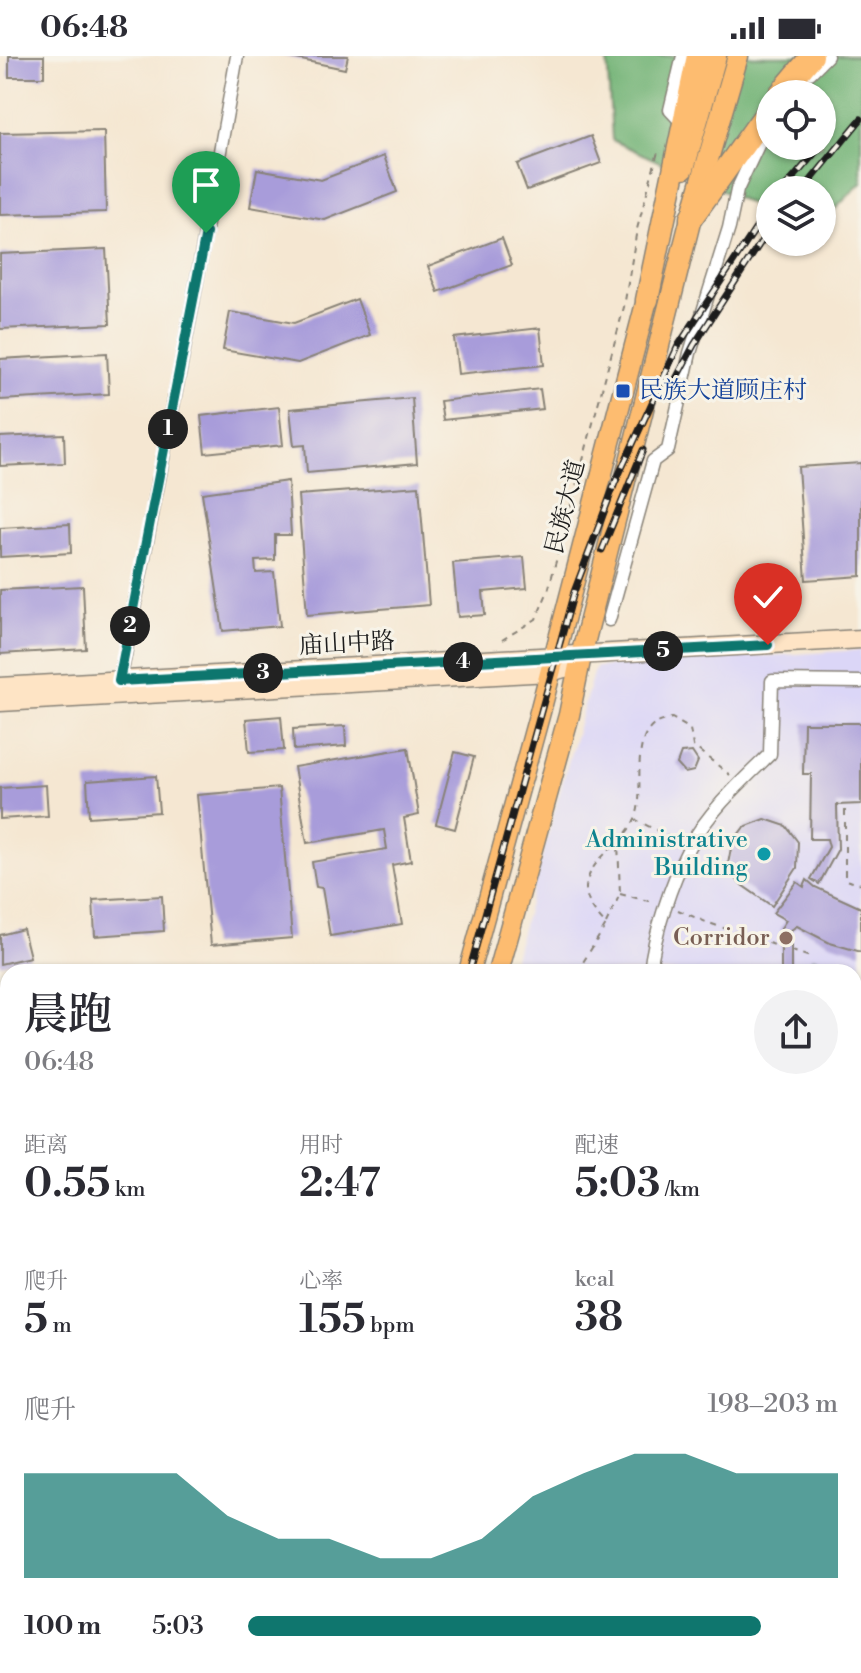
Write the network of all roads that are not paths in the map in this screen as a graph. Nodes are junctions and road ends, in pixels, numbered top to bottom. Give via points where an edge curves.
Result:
1 (237, 56) edge
2 (683, 56) edge
3 (698, 56) edge
4 (716, 56) edge
5 (738, 56) edge
6 (812, 56) edge
7 (827, 56) edge
8 (792, 80) edge
9 (806, 80) edge
10 (684, 125) junction
11 (756, 127) edge
12 (756, 151) edge
13 (691, 218) junction
14 (647, 300) junction
15 (609, 620) dead end
16 (861, 639) edge
17 (580, 660) junction
18 (551, 665) junction
19 (861, 682) edge
20 (0, 687) edge
21 (119, 688) junction
22 (0, 702) edge
23 (471, 964) edge
24 (500, 964) edge
25 (651, 964) edge

1 - 21 street
2 - 10 street via 670,110
3 - 10 highway
4 - 14 main road, 民族大道
5 - 13 main road
6 - 8 highway
7 - 9 street
10 - 14 highway
11 - 13 highway
12 - 15 street via 737,190 668,450 653,461
13 - 17 main road
14 - 18 main road, 民族大道
16 - 17 street, 庙山中路
17 - 18 street, 庙山中路
17 - 24 main road
18 - 21 street, 庙山中路
18 - 23 main road, 民族大道
19 - 25 street via 772,681 770,754 689,847 653,942
20 - 21 street, 庙山中路
21 - 22 street, 庙山中路

